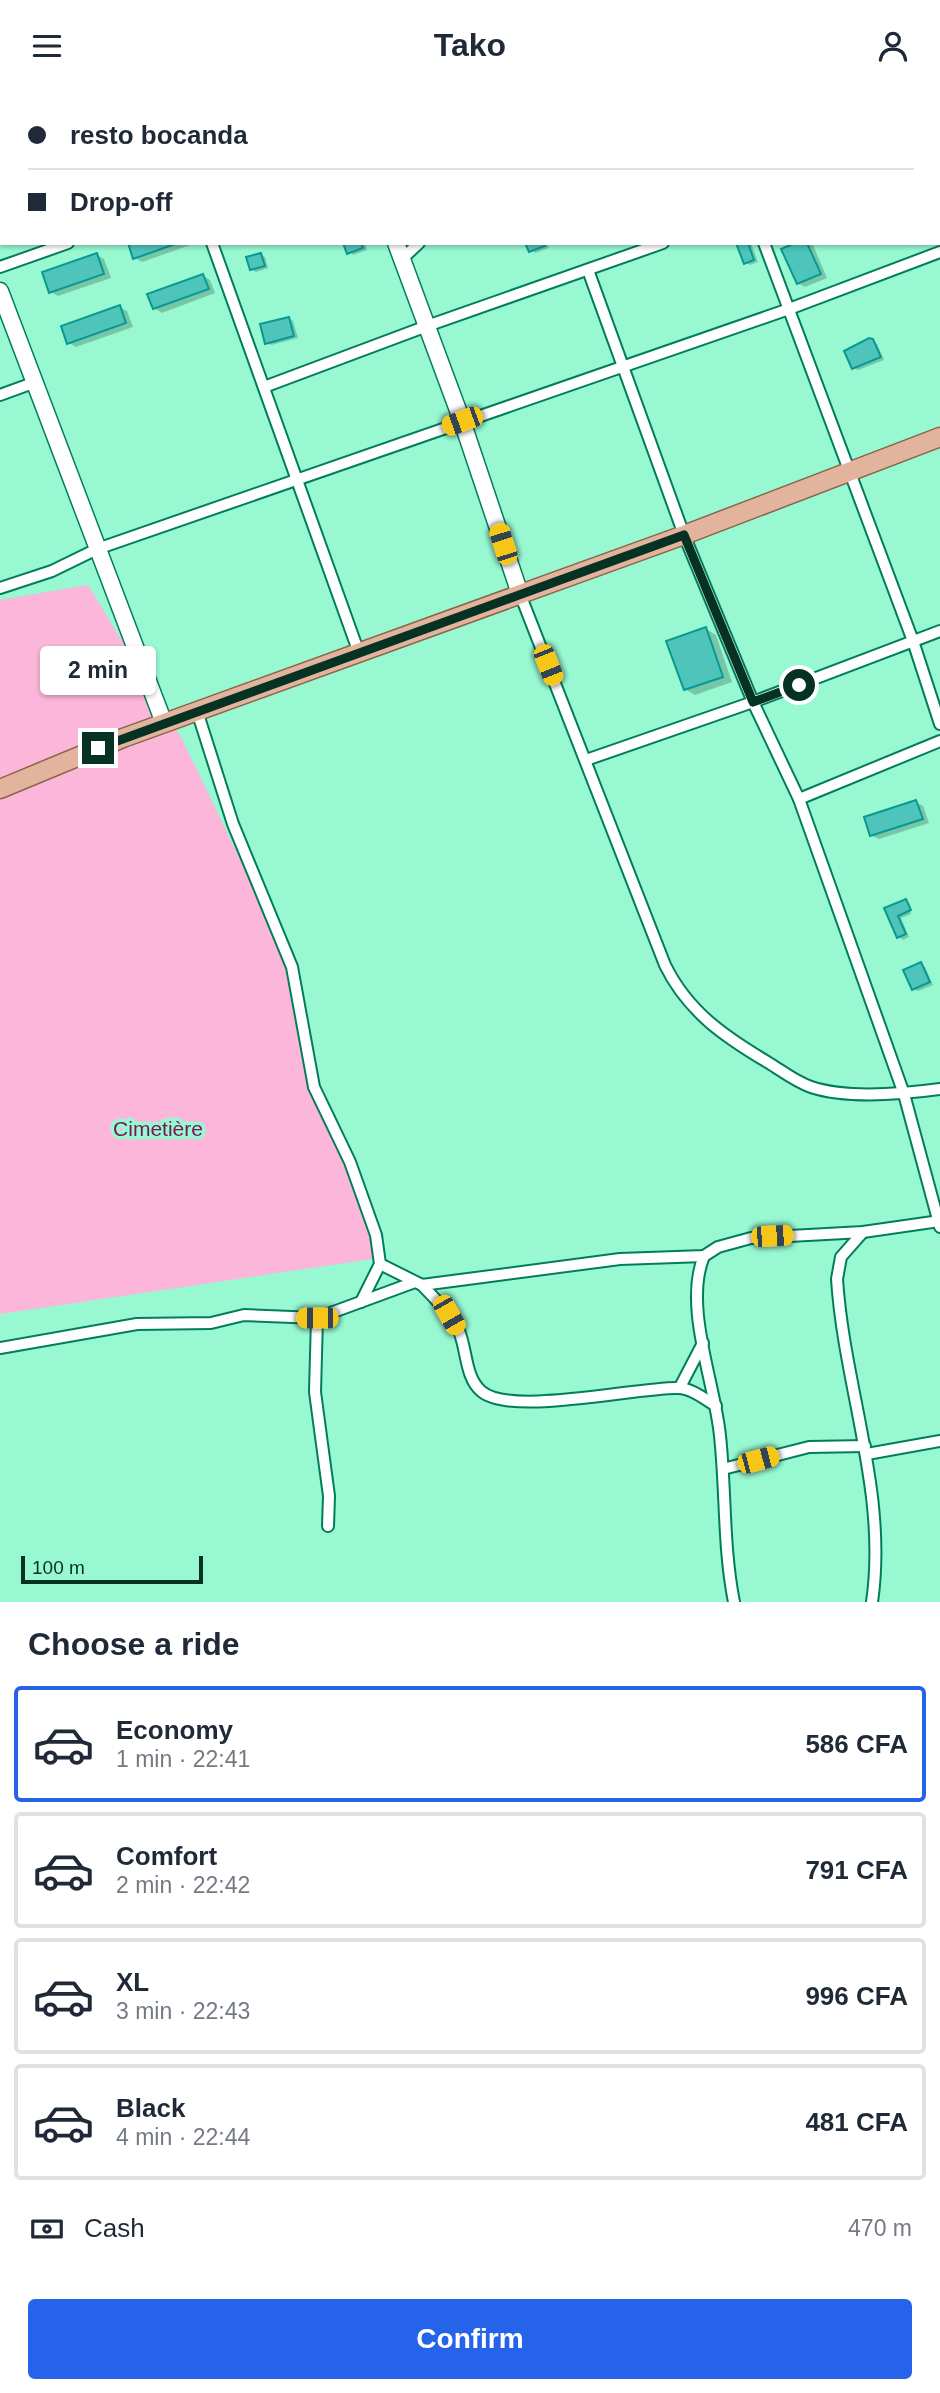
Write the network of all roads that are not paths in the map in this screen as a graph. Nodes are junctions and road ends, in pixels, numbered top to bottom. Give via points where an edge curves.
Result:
1 (62, 245) edge
2 (213, 245) edge
3 (397, 245) edge
4 (417, 245) edge
5 (657, 245) edge
6 (765, 245) edge
7 (940, 252) edge
8 (402, 259) junction
9 (0, 267) edge
10 (588, 270) junction
11 (0, 291) edge
12 (789, 309) junction
13 (427, 326) junction
14 (624, 366) junction
15 (33, 383) junction
16 (264, 387) junction
17 (0, 395) edge
18 (462, 421) junction
19 (940, 437) edge
20 (849, 473) junction
21 (298, 482) junction
22 (684, 535) junction
23 (97, 549) junction
24 (0, 588) edge
25 (520, 594) junction
26 (940, 631) edge
27 (913, 641) junction
28 (359, 653) junction
29 (753, 702) junction
30 (197, 711) junction
31 (164, 723) junction
32 (940, 724) edge
33 (940, 741) edge
34 (586, 760) junction
35 (0, 789) edge
36 (799, 799) junction
37 (940, 1089) edge
38 (904, 1094) junction
39 (939, 1223) edge
40 (863, 1232) junction
41 (704, 1256) junction
42 (380, 1263) junction
43 (418, 1284) junction
44 (361, 1302) junction
45 (317, 1318) junction
46 (703, 1343) junction
47 (0, 1348) edge
48 (680, 1387) junction
49 (716, 1406) junction
50 (940, 1441) edge
51 (866, 1450) junction
52 (723, 1469) junction
53 (328, 1526) dead end
54 (734, 1602) edge
55 (872, 1602) edge

1 - 9 street
2 - 16 street
3 - 8 street
4 - 8 street
5 - 10 street
6 - 12 street
7 - 12 street
8 - 13 street
10 - 13 street
10 - 14 street
11 - 15 street
12 - 14 street
12 - 20 street
13 - 16 street
13 - 18 street
14 - 18 street
14 - 22 street
15 - 17 street
15 - 23 street
16 - 21 street
18 - 21 street
18 - 25 street
19 - 20 main road
20 - 22 main road
20 - 27 street
21 - 23 street
21 - 28 street
22 - 25 main road
22 - 29 street
23 - 24 street via 52,572
23 - 31 street
25 - 28 main road
25 - 34 street
26 - 27 street
27 - 29 street
27 - 32 street
28 - 30 main road
29 - 34 street
29 - 36 street
30 - 31 main road
30 - 42 street via 233,824 292,968 314,1087 364,1195
31 - 35 main road
33 - 36 street
34 - 38 street via 665,965 695,1011 717,1030 810,1087
36 - 38 street
37 - 38 street
38 - 39 street
39 - 40 street
40 - 41 street via 751,1238
40 - 51 street via 841,1257 837,1279
41 - 43 street via 620,1259
41 - 46 street via 697,1289
42 - 43 street
42 - 44 street
43 - 44 street
43 - 48 street via 449,1315 474,1382 488,1395 573,1399
44 - 45 street
45 - 47 street via 253,1315 211,1323 137,1324
45 - 53 street via 315,1392 329,1496
46 - 48 street
46 - 49 street
48 - 49 street
49 - 52 street
50 - 51 street
51 - 52 street via 808,1447
51 - 55 street via 877,1567
52 - 54 street via 726,1552

